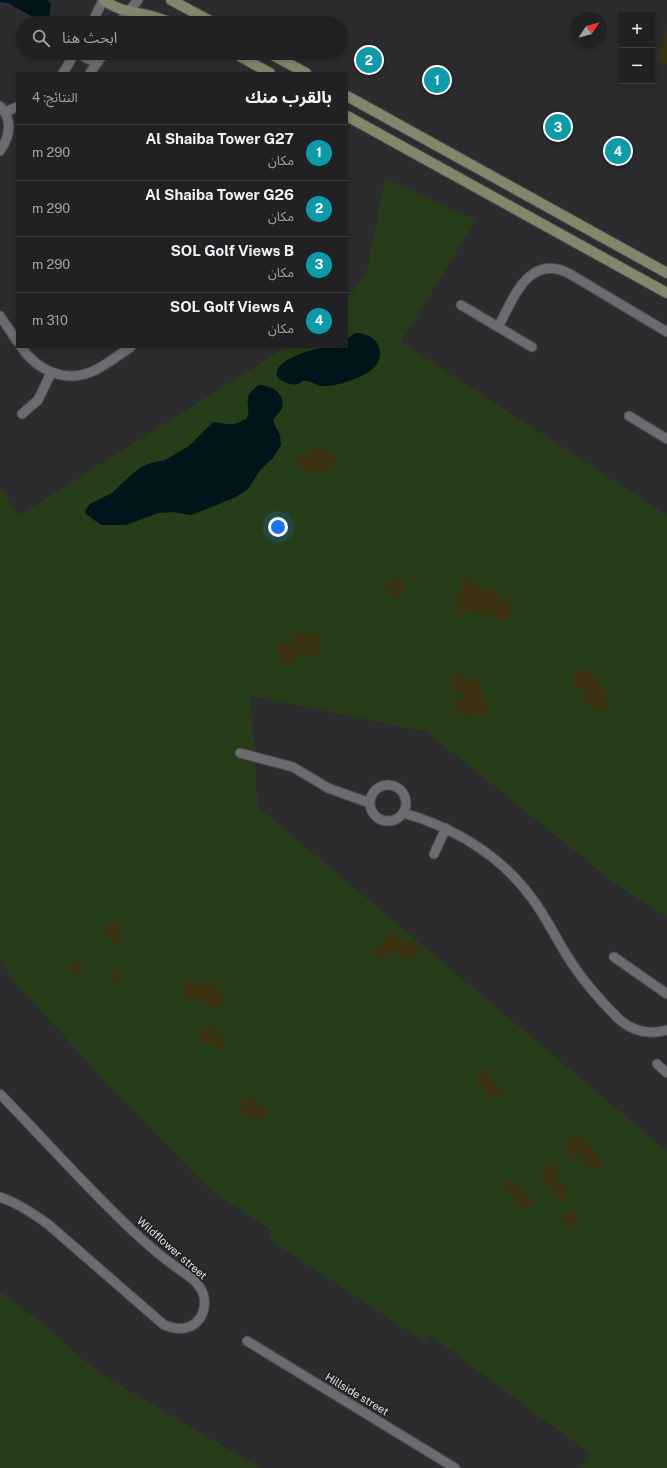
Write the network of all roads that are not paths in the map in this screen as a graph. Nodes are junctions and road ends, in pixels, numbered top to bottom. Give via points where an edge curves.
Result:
1 (103, 0) edge
2 (138, 0) edge
3 (171, 0) edge
4 (128, 11) junction
5 (95, 16) edge
6 (124, 16) edge
7 (147, 16) edge
8 (201, 16) edge
9 (71, 60) edge
10 (99, 60) edge
11 (247, 60) edge
12 (282, 60) edge
13 (64, 72) edge
14 (91, 72) edge
15 (268, 72) edge
16 (304, 72) edge
17 (348, 97) edge
18 (16, 107) edge
19 (3, 109) edge
20 (348, 117) edge
21 (0, 151) edge
22 (667, 273) edge
23 (667, 293) edge
24 (461, 305) dead end
25 (0, 316) edge
26 (498, 327) junction
27 (667, 332) edge
28 (16, 340) edge
29 (532, 347) dead end
30 (22, 348) edge
31 (130, 348) edge
32 (51, 373) junction
33 (22, 414) dead end
34 (629, 416) dead end
35 (667, 428) edge
36 (664, 438) edge
37 (240, 753) dead end
38 (370, 803) junction
39 (404, 813) junction
40 (446, 828) junction
41 (434, 854) dead end
42 (614, 957) dead end
43 (667, 994) edge
44 (667, 1030) edge
45 (658, 1064) dead end
46 (667, 1073) edge
47 (0, 1094) edge
48 (0, 1197) edge
49 (247, 1341) dead end
50 (455, 1468) edge

1 - 4 street
1 - 5 street
2 - 4 street
3 - 8 street
4 - 6 street
4 - 7 street
9 - 13 street
10 - 14 street
11 - 15 street
12 - 16 street
17 - 22 street
18 - 19 street
19 - 21 street via 9,133
20 - 23 street
24 - 26 street
25 - 28 street
26 - 27 street via 526,279 539,270 555,268 570,274
26 - 29 street
30 - 32 street via 35,363
31 - 32 street via 90,372 71,376
32 - 33 street via 38,400
34 - 36 street
35 - 36 street
37 - 38 street via 293,767 328,788
38 - 39 street via 374,814 384,821 395,820
38 - 39 street via 374,792 384,785 390,785 405,795 407,801
39 - 40 street
40 - 41 street
40 - 44 street via 493,858 520,883 552,928 571,963 626,1026 651,1033
42 - 43 street
45 - 46 street
47 - 48 street, Wildflower street via 120,1219 197,1283 204,1293 205,1304 202,1314 195,1323 185,1328 174,1329 164,1325 49,1225 19,1205
49 - 50 street, Hillside street

